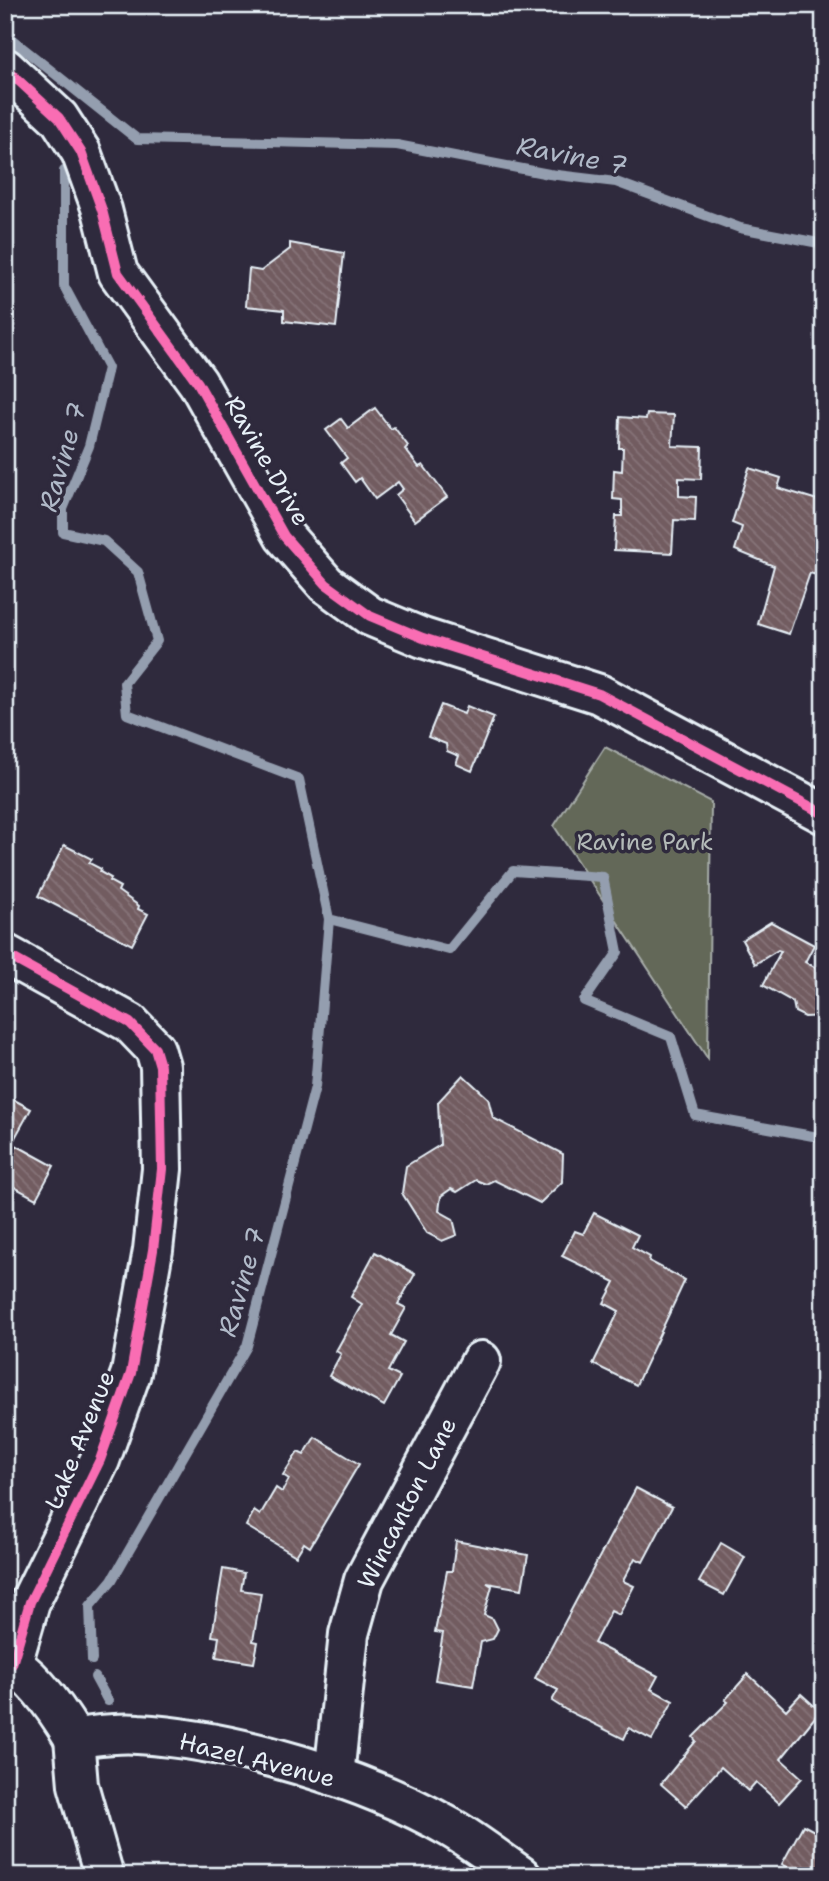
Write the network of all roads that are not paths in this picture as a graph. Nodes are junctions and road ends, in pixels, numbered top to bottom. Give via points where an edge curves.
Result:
1 (5, 68) edge
2 (824, 814) edge
3 (5, 954) edge
4 (481, 1361) dead end
5 (9, 1662) edge
6 (74, 1738) junction
7 (334, 1776) junction
8 (104, 1876) edge
9 (521, 1876) edge

1 - 2 street, Ravine Drive via 59,118 81,152 118,273 198,383 284,536 326,584 370,616 423,638 599,694
3 - 5 street, Lake Avenue via 130,1023 155,1049 160,1066 162,1169 131,1373 100,1460 30,1602
4 - 7 street, Wincanton Lane via 364,1580 349,1634
5 - 6 street via 63,1719
6 - 7 street, Hazel Avenue via 136,1733 218,1745
6 - 8 street via 78,1785
7 - 9 street, Hazel Avenue via 452,1828

